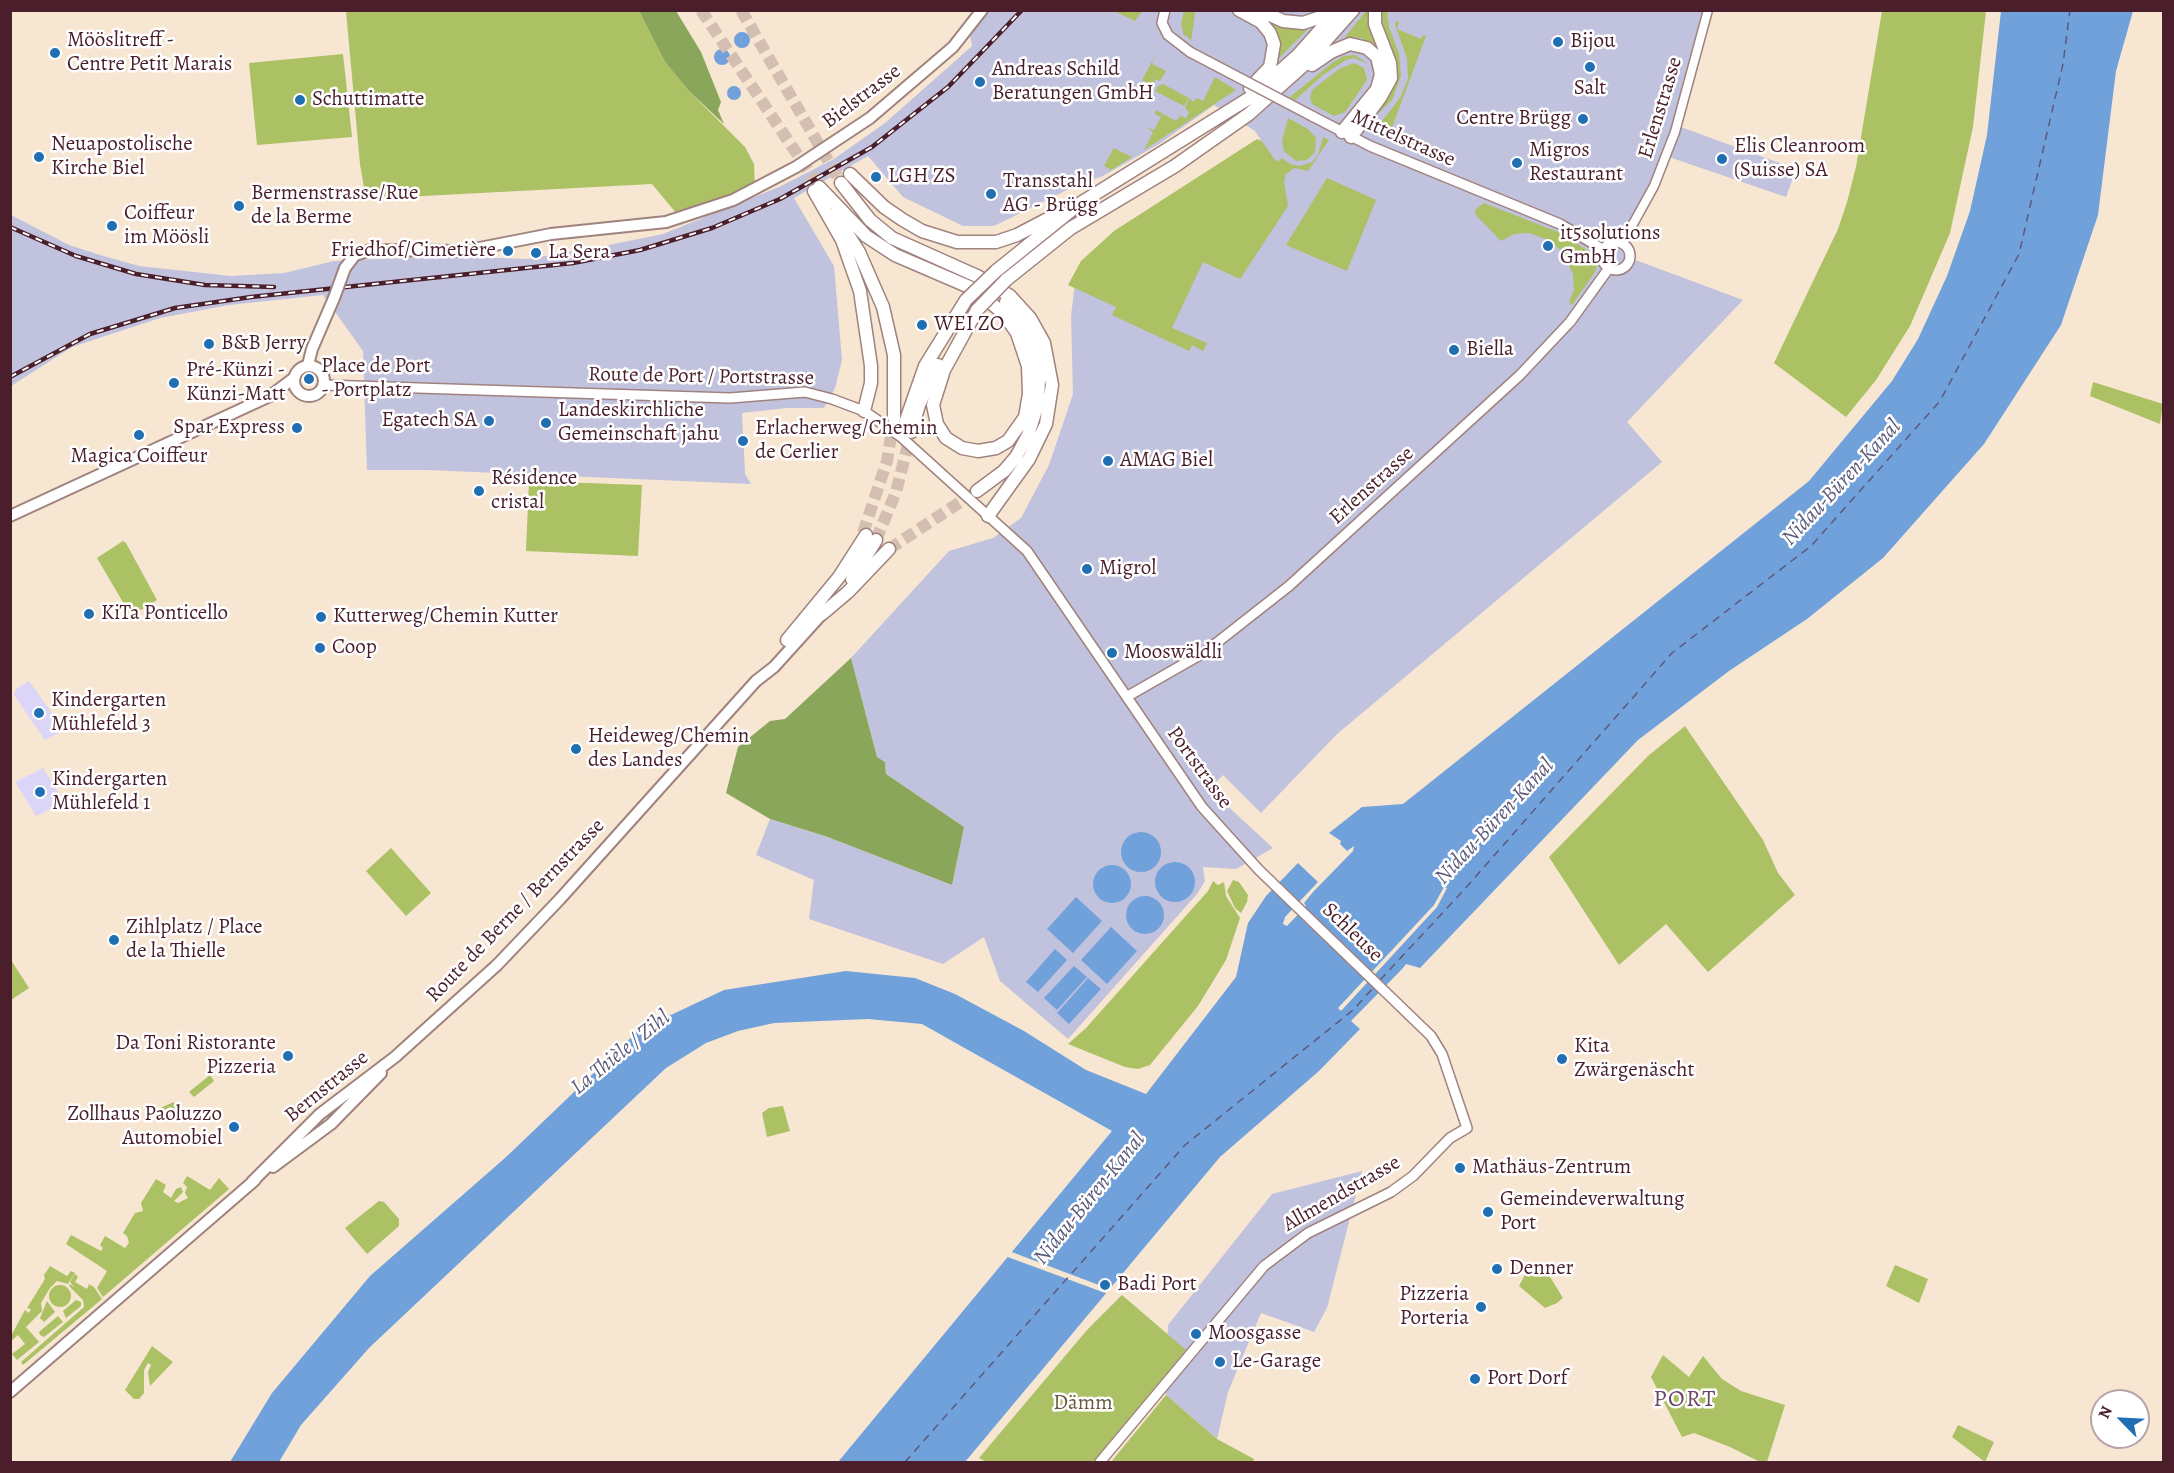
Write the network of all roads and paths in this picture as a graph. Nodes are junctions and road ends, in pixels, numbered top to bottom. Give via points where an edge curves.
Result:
1 (982, 10) edge
2 (1165, 10) edge
3 (1239, 10) edge
4 (1259, 10) edge
5 (1329, 10) edge
6 (1338, 10) edge
7 (1353, 10) edge
8 (1375, 10) edge
9 (1708, 10) edge
10 (1282, 86) junction
11 (1371, 103) junction
12 (1234, 106) junction
13 (1346, 135) junction
14 (817, 189) junction
15 (1079, 204) junction
16 (1622, 244) junction
17 (1604, 250) junction
18 (1609, 268) junction
19 (992, 285) junction
20 (977, 310) junction
21 (308, 365) junction
22 (294, 378) junction
23 (324, 385) junction
24 (300, 394) junction
25 (270, 396) junction
26 (859, 409) junction
27 (903, 426) junction
28 (977, 491) tunnel mouth
29 (10, 516) edge
30 (988, 516) junction
31 (889, 549) tunnel mouth
32 (822, 614) junction
33 (788, 640) joint
34 (756, 681) junction
35 (1128, 696) junction
36 (1259, 870) joint
37 (395, 1057) junction
38 (320, 1114) junction
39 (1467, 1128) joint
40 (308, 1143) junction
41 (252, 1182) junction
42 (10, 1392) edge
43 (1100, 1462) edge

1 - 21 main road, Bielstrasse, bridge via 942,57 870,118 807,160 711,209 666,222 551,234 464,251 371,250 355,255 345,268
2 - 13 main road, Mittelstrasse, bridge via 1164,29 1179,46
3 - 12 highway via 1267,28 1274,51 1265,74
4 - 5 highway via 1283,21 1303,23
6 - 12 highway via 1271,80
7 - 10 highway
8 - 11 highway via 1375,24 1392,71 1387,88
9 - 16 street, Erlenstrasse via 1672,140 1654,186
10 - 11 highway via 1331,52 1355,44 1373,52 1380,65
10 - 20 highway, bridge via 1175,166 1071,228 1006,280
11 - 13 highway
12 - 15 highway
13 - 17 main road, Mittelstrasse via 1560,224
14 - 20 highway via 866,236 895,255 974,288 996,306 1017,333 1028,366 1025,417 1008,441 978,451 962,448 946,438 937,424 933,405 944,370
14 - 26 highway via 842,240 860,291 871,382
14 - 27 highway via 859,252 883,307
15 - 19 highway via 996,242 957,242 922,231 846,178 870,220 892,238
15 - 27 highway, bridge via 966,300 925,366
16 - 17 main road via 1612,243
16 - 18 main road via 1629,250 1629,262 1618,270
17 - 18 main road via 1603,260
18 - 35 main road, Erlenstrasse via 1569,322 1520,375 1289,586 1205,652
19 - 28 highway via 1029,336 1039,393 1034,420 1019,452 1004,471
19 - 30 highway via 1021,307 1037,329 1049,359 1052,385 1049,414 1037,445
20 - 27 highway via 945,352
21 - 22 main road via 297,370
21 - 23 main road via 320,370
22 - 24 main road via 294,387
22 - 25 main road
23 - 24 main road via 312,396
23 - 26 main road, Route de Port / Portstrasse via 730,398 805,393
24 - 25 main road
25 - 29 main road
26 - 30 main road, Route de Port / Portstrasse via 900,436
30 - 35 main road, Route de Port / Portstrasse via 1041,568
31 - 32 highway
32 - 33 highway via 854,577 868,536
32 - 34 main road
33 - 34 main road
34 - 37 main road, Route de Berne / Bernstrasse via 527,935
35 - 36 main road, Portstrasse via 1202,807
36 - 39 main road, Schleuse via 1431,1036 1442,1054
37 - 38 main road, Bernstrasse
37 - 40 main road, Bernstrasse
38 - 40 main road
38 - 41 main road, Bernstrasse
39 - 43 main road, Allmendstrasse via 1450,1138 1413,1176 1391,1192 1308,1233 1264,1266
40 - 41 main road, Bernstrasse
41 - 42 main road, Bernstrasse

